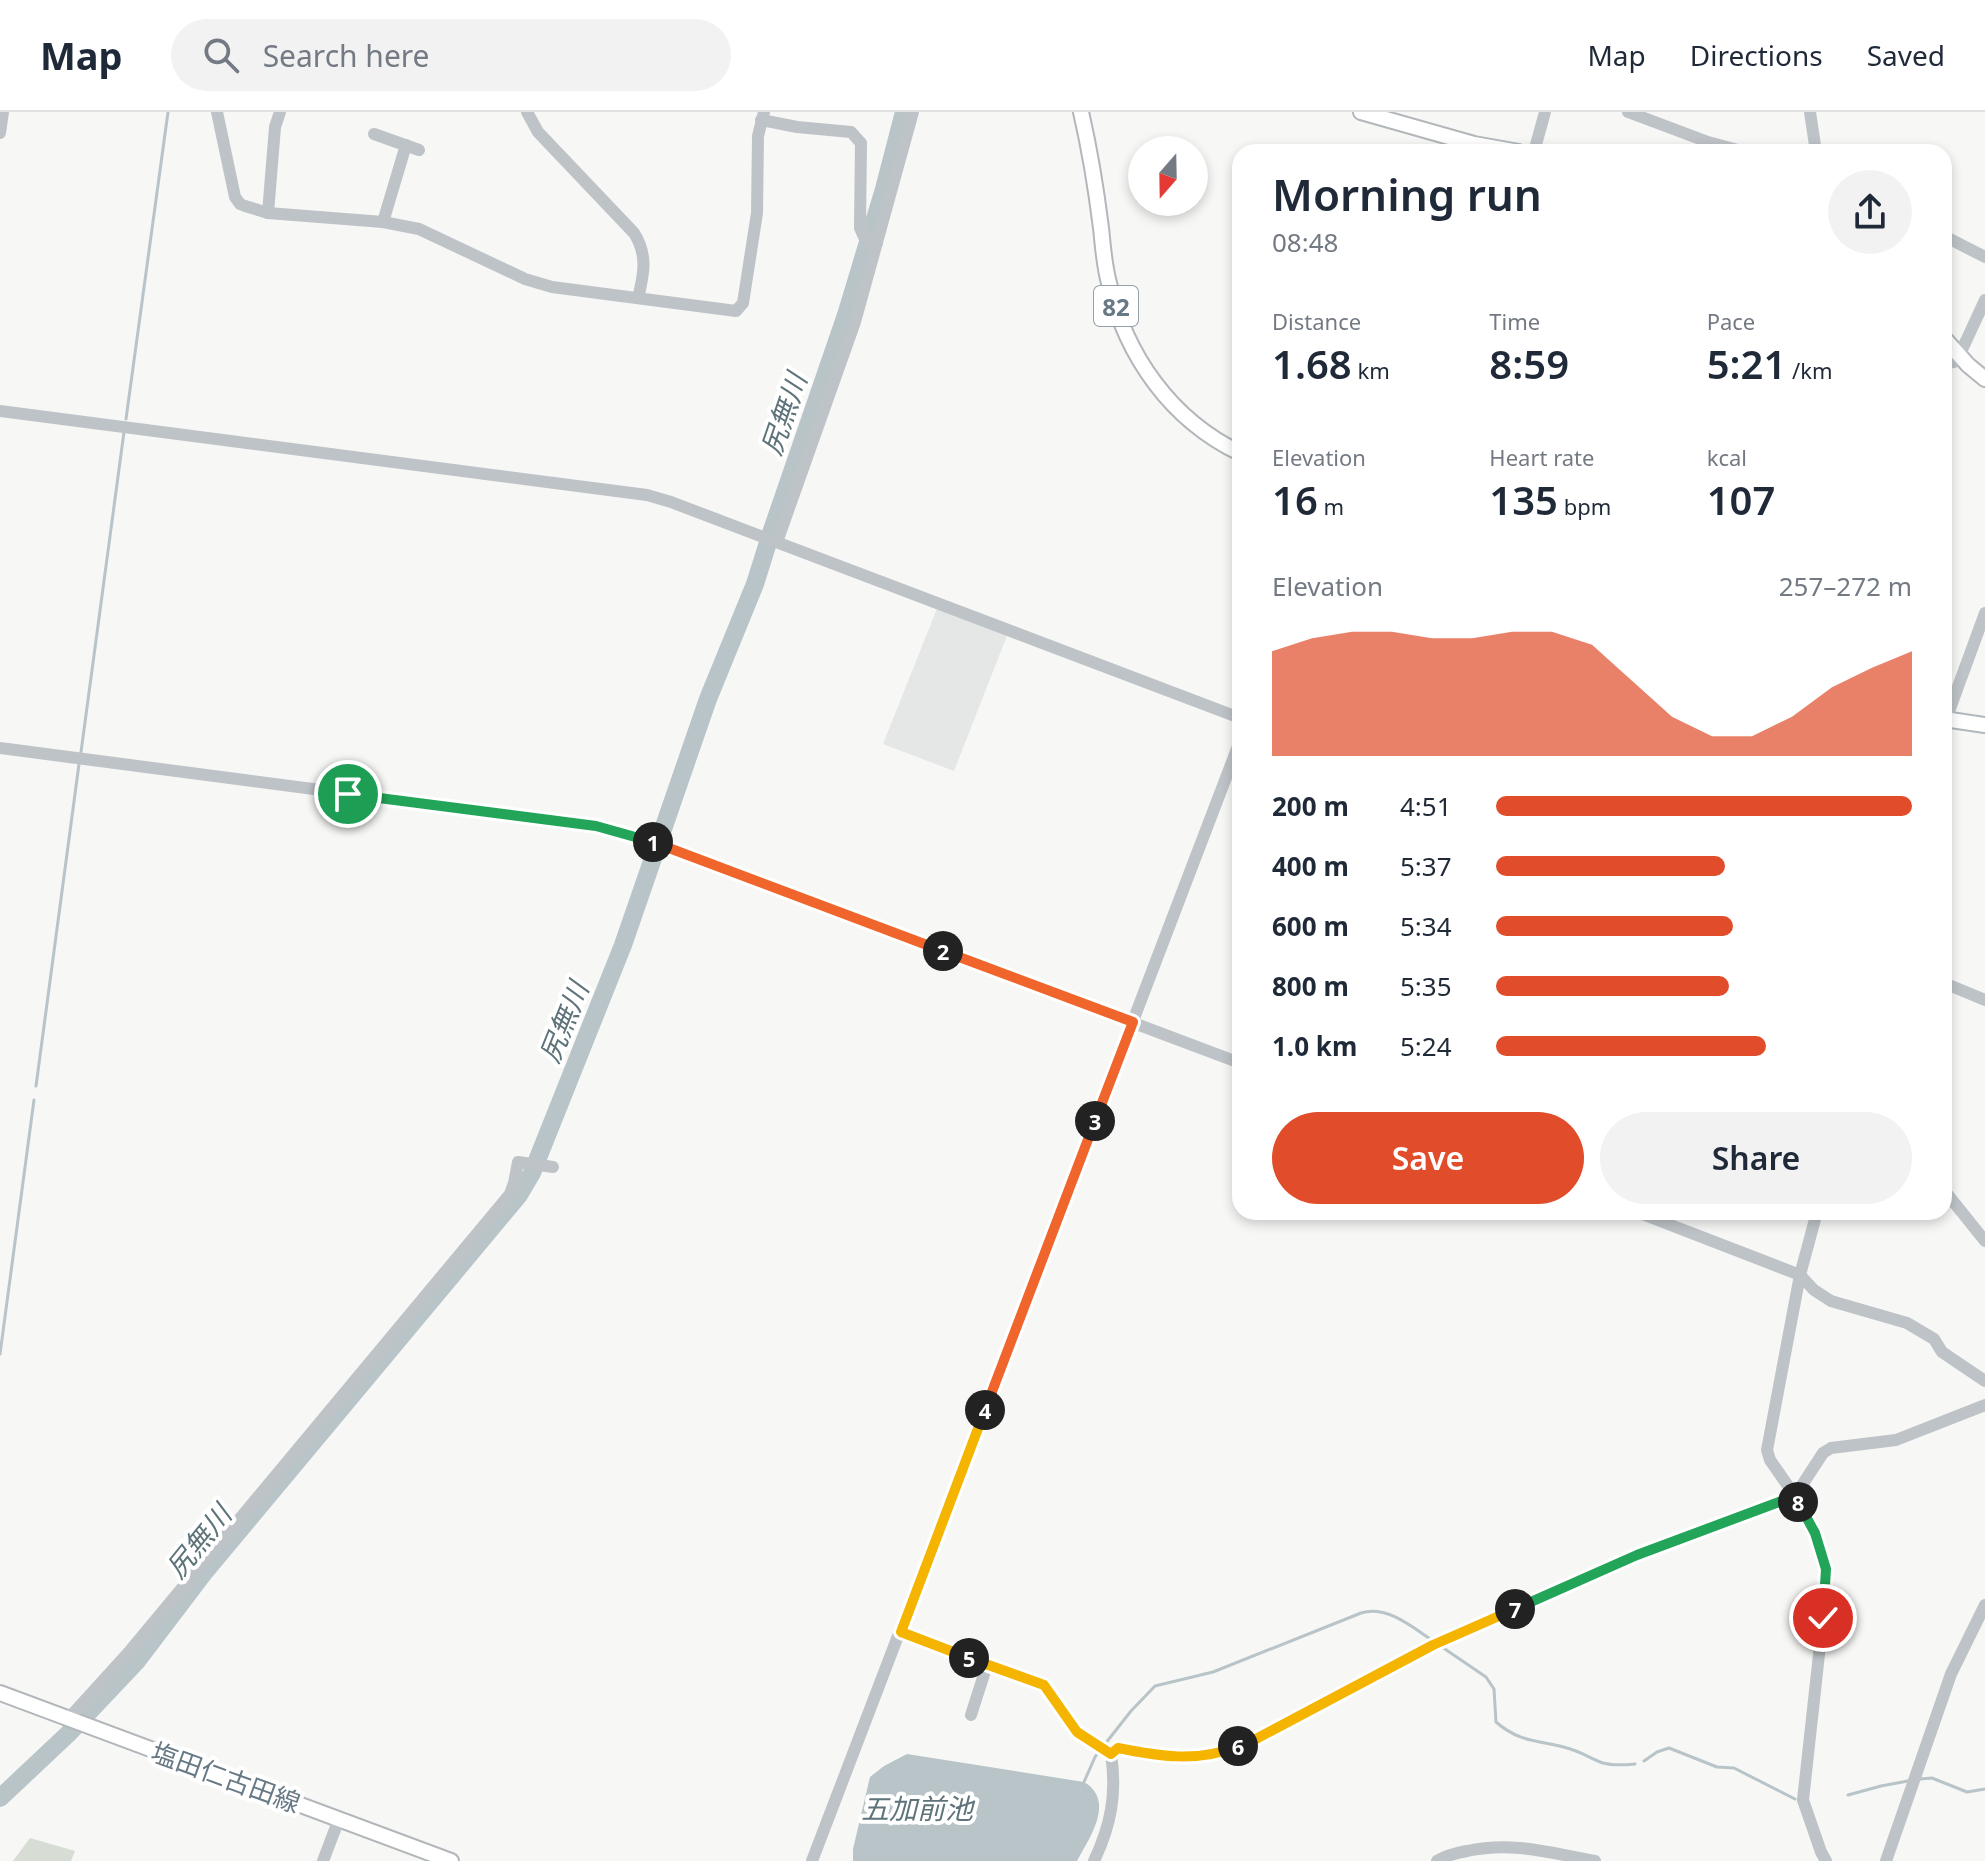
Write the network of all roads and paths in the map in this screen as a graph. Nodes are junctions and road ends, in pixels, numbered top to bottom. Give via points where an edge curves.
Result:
1 (3, 112) edge
2 (217, 112) edge
3 (280, 112) edge
4 (527, 112) edge
5 (913, 112) edge
6 (1081, 112) edge
7 (1364, 112) edge
8 (1545, 112) edge
9 (1628, 112) edge
10 (1810, 112) edge
11 (763, 116) edge
12 (0, 133) edge
13 (374, 134) dead end
14 (1460, 144) edge
15 (1536, 144) edge
16 (1715, 144) edge
17 (1815, 144) edge
18 (406, 145) junction
19 (419, 150) dead end
20 (268, 213) junction
21 (383, 222) junction
22 (1952, 240) edge
23 (872, 241) junction
24 (1985, 257) edge
25 (638, 298) junction
26 (1985, 300) edge
27 (1952, 346) edge
28 (1960, 354) junction
29 (1952, 362) edge
30 (1985, 379) edge
31 (0, 411) edge
32 (1232, 448) edge
33 (777, 542) junction
34 (1985, 613) edge
35 (1952, 702) edge
36 (1232, 715) edge
37 (1952, 722) edge
38 (1985, 725) edge
39 (0, 748) edge
40 (1232, 762) edge
41 (1952, 986) edge
42 (1985, 1000) edge
43 (1133, 1022) junction
44 (1232, 1060) edge
45 (548, 1167) dead end
46 (1952, 1200) edge
47 (1658, 1220) edge
48 (1815, 1220) edge
49 (1985, 1241) edge
50 (1800, 1275) junction
51 (1985, 1381) edge
52 (1985, 1405) edge
53 (1795, 1496) junction
54 (1985, 1605) edge
55 (901, 1632) junction
56 (987, 1665) junction
57 (0, 1693) edge
58 (971, 1715) dead end
59 (71, 1720) junction
60 (1111, 1754) junction
61 (339, 1819) junction
62 (323, 1861) edge
63 (451, 1861) edge
64 (812, 1861) edge
65 (1094, 1861) edge
66 (1437, 1861) edge
67 (1595, 1861) edge
68 (1826, 1861) edge
69 (1886, 1861) edge

1 - 12 street
2 - 20 street via 235,197 240,204
3 - 20 street
4 - 25 street via 538,132 643,248
5 - 23 street
6 - 32 main road, 82 via 1108,281 1129,343 1167,399
7 - 14 main road
8 - 15 street
9 - 16 street
10 - 17 street
11 - 23 street via 797,127 851,132 861,143 860,228
11 - 25 street via 757,213 743,303 736,311
13 - 18 street
18 - 19 street
18 - 21 street
20 - 21 street
21 - 25 street via 419,229 539,284
22 - 24 street
23 - 33 street via 855,322
26 - 28 street
27 - 28 main road
28 - 29 street
28 - 30 main road
31 - 33 street via 647,495
33 - 36 street
34 - 35 street
37 - 38 main road
39 - 43 street via 596,826 671,849
40 - 43 street
41 - 42 street
43 - 44 street
43 - 55 street
45 - 59 street via 518,1162 510,1194
46 - 49 street
47 - 50 street
48 - 50 street
50 - 51 street via 1831,1301 1907,1323
50 - 53 street via 1767,1450
52 - 53 street via 1896,1440 1831,1448
53 - 60 street via 1637,1555 1433,1645 1227,1751 1184,1757 1118,1748
53 - 68 street via 1826,1569 1803,1800
54 - 69 street via 1951,1674
55 - 56 street
55 - 64 street
56 - 58 street
56 - 60 street via 1044,1685 1077,1732
57 - 59 main road, 塩田仁古田線
59 - 61 main road, 塩田仁古田線
60 - 65 street via 1113,1803
61 - 62 street
61 - 63 main road, 塩田仁古田線
66 - 67 street via 1487,1846 1519,1846

